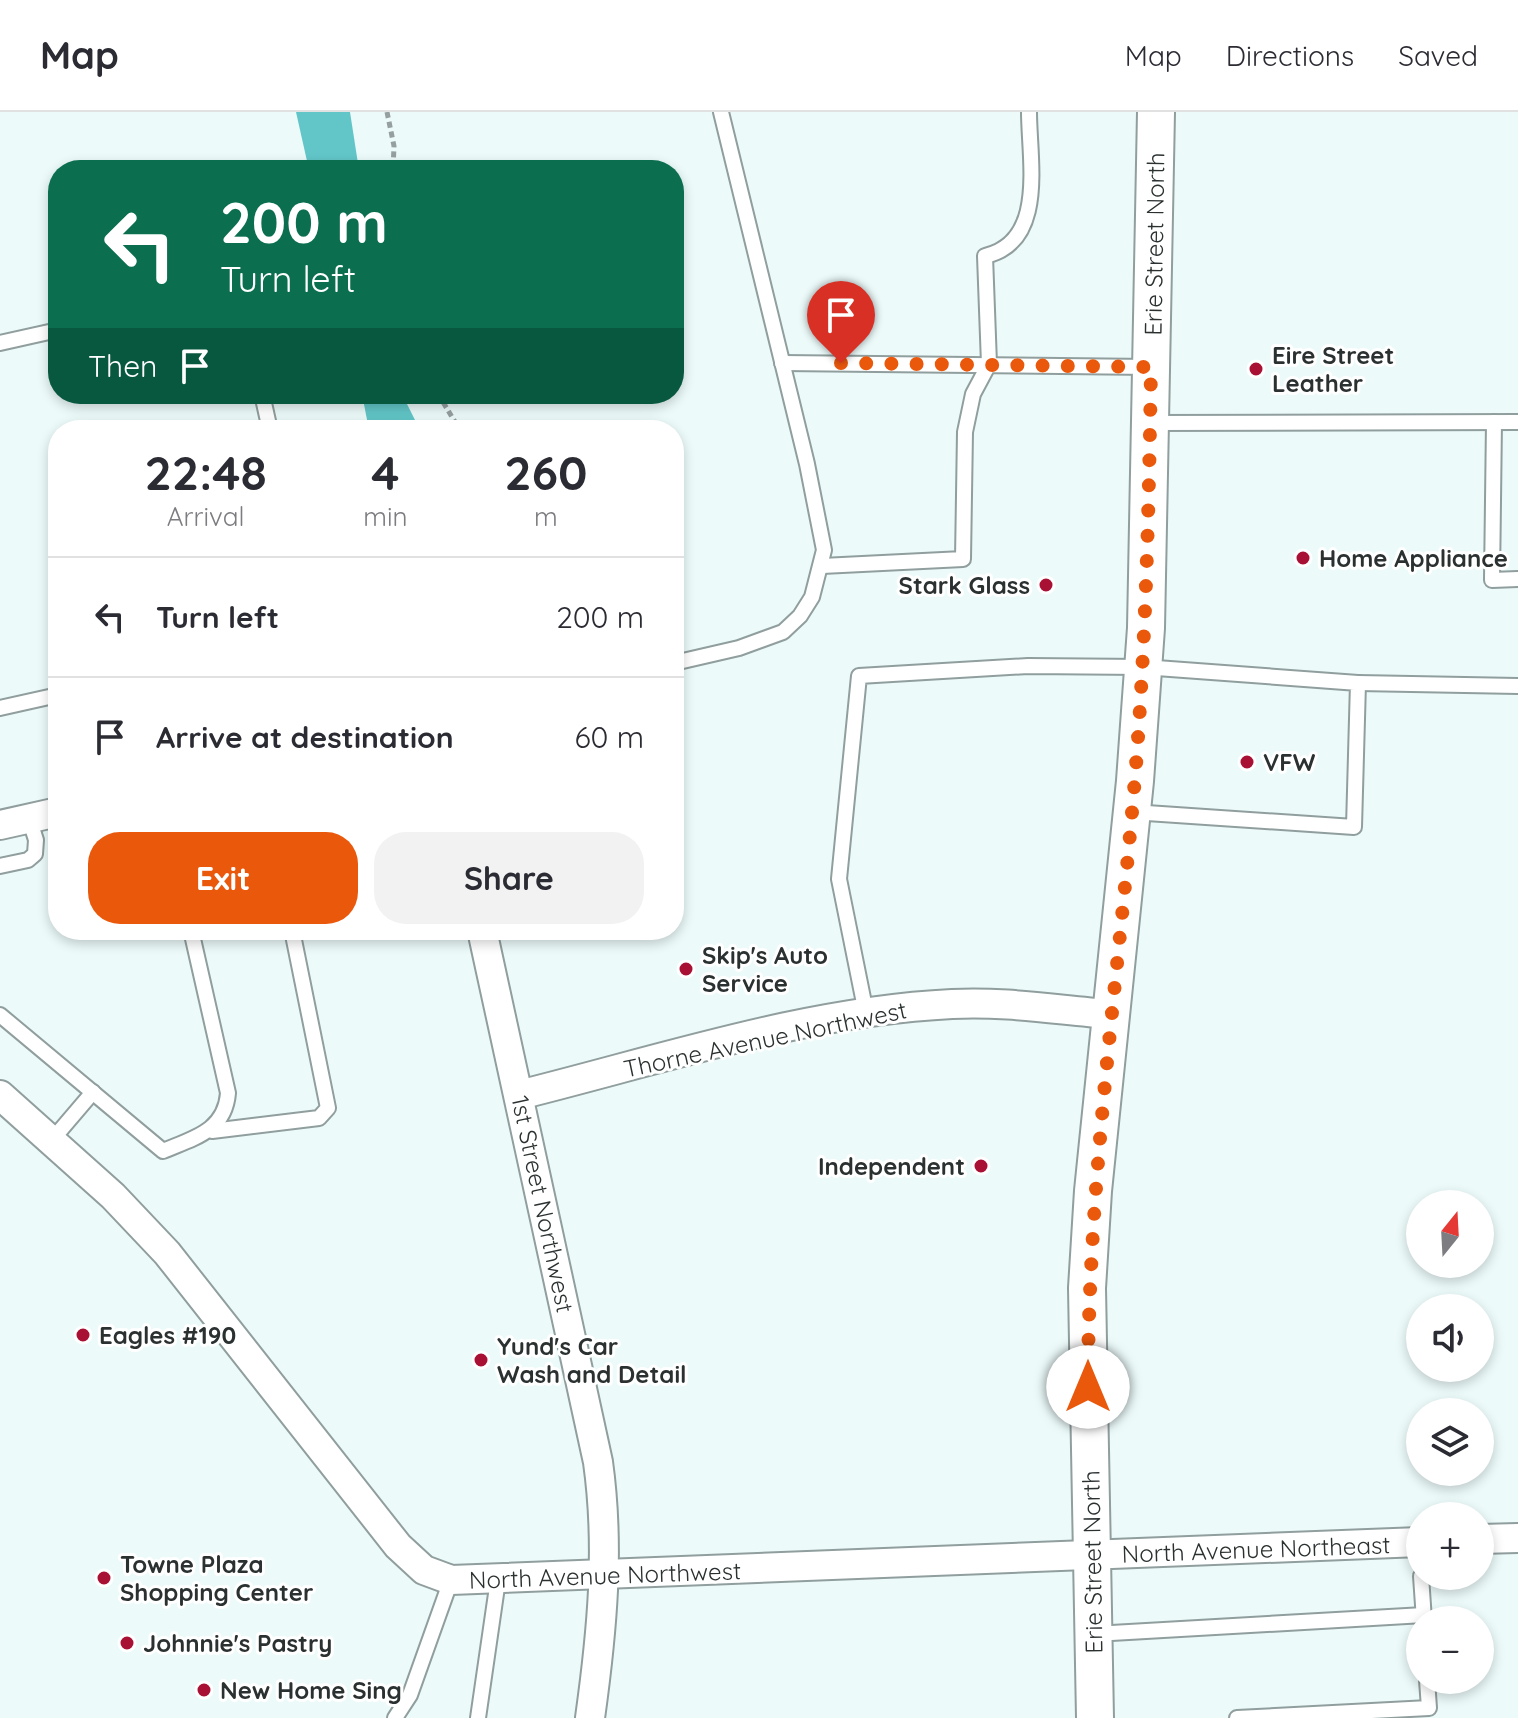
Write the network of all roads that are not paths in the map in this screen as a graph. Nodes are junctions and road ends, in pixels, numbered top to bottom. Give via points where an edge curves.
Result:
1 (721, 112) edge
2 (1029, 112) edge
3 (1156, 112) edge
4 (48, 332) edge
5 (0, 343) edge
6 (782, 363) junction
7 (989, 364) junction
8 (1151, 367) junction
9 (1494, 422) junction
10 (1518, 422) edge
11 (1150, 423) junction
12 (822, 566) junction
13 (1518, 579) edge
14 (684, 661) edge
15 (1143, 667) junction
16 (1358, 683) junction
17 (1518, 686) edge
18 (48, 697) edge
19 (0, 708) edge
20 (1131, 811) junction
21 (48, 814) edge
22 (29, 818) junction
23 (0, 825) edge
24 (0, 866) edge
25 (193, 940) edge
26 (294, 940) edge
27 (484, 940) edge
28 (866, 1013) junction
29 (1109, 1014) junction
30 (0, 1015) edge
31 (93, 1092) junction
32 (0, 1095) edge
33 (519, 1095) junction
34 (212, 1131) junction
35 (52, 1140) junction
36 (1518, 1538) edge
37 (1494, 1539) edge
38 (1406, 1543) edge
39 (1092, 1556) junction
40 (605, 1574) junction
41 (451, 1580) junction
42 (498, 1580) junction
43 (1406, 1618) edge
44 (1093, 1634) junction
45 (1428, 1694) edge
46 (395, 1718) edge
47 (478, 1718) edge
48 (590, 1718) edge
49 (1095, 1718) edge
50 (1237, 1718) edge

1 - 6 lane
2 - 7 lane via 1024,229 1013,243 985,256
3 - 8 street, Erie Street North
4 - 5 lane
6 - 7 lane
6 - 12 lane via 817,505
7 - 8 lane
7 - 12 lane via 973,394 965,432 963,559
8 - 11 street, Erie Street North
9 - 10 lane
9 - 11 lane
9 - 13 lane via 1492,580
11 - 15 street, Erie Street North
12 - 14 lane via 807,607 783,632
15 - 16 lane
15 - 20 street, Erie Street North
15 - 28 lane via 1028,666 859,676 839,879
16 - 17 lane
16 - 20 lane via 1354,827
18 - 19 lane
20 - 29 street, Erie Street North
21 - 22 street
22 - 23 street
22 - 24 lane via 35,854
25 - 34 lane via 228,1093 227,1106
26 - 34 lane via 328,1108 319,1118
27 - 33 street, 1st Street Northwest
28 - 29 street, Thorne Avenue Northwest via 954,1004
28 - 33 street, Thorne Avenue Northwest
29 - 39 street, Erie Street North via 1087,1288
30 - 31 lane
31 - 34 lane via 163,1151
31 - 35 lane
32 - 35 street, North Avenue Northwest
33 - 40 street, 1st Street Northwest via 598,1462 605,1508
35 - 41 street, North Avenue Northwest via 113,1196 203,1296 398,1546 424,1570
36 - 37 street
38 - 39 street, North Avenue Northeast
39 - 40 street, North Avenue Northwest
39 - 44 street, Erie Street North
40 - 42 street, North Avenue Northwest
40 - 48 street, 1st Street Northwest
41 - 42 street, North Avenue Northwest
41 - 46 lane via 410,1695
42 - 47 lane
43 - 44 lane
44 - 49 street, Erie Street North
45 - 50 lane via 1429,1708

